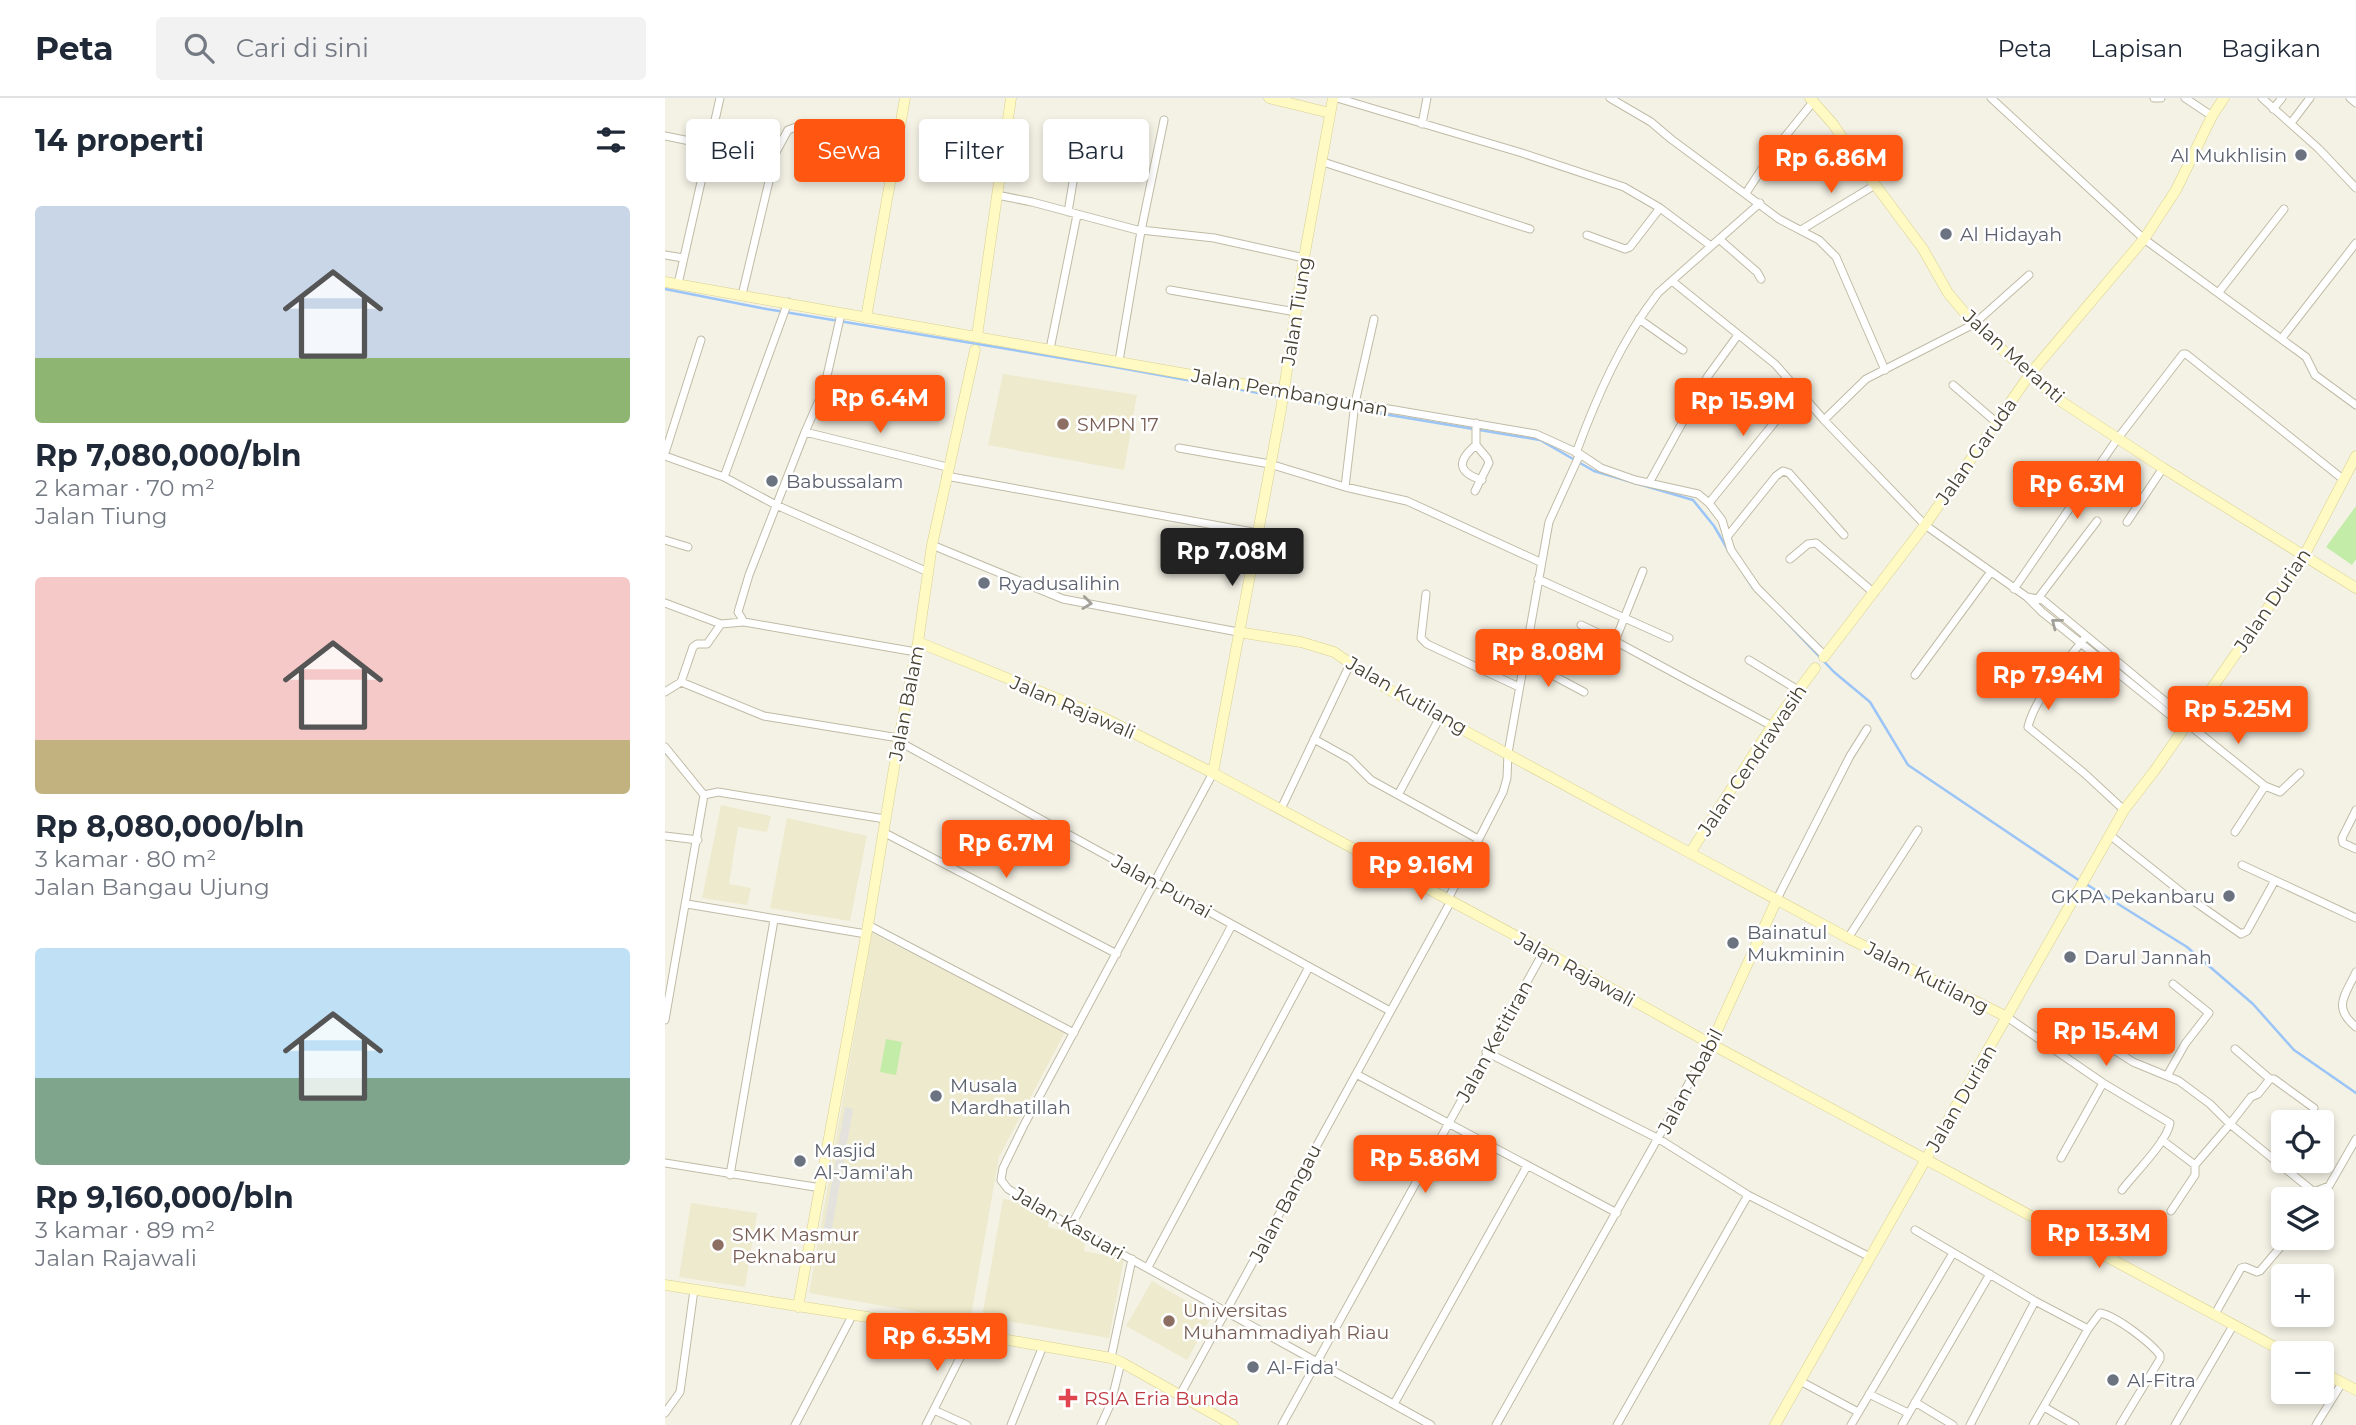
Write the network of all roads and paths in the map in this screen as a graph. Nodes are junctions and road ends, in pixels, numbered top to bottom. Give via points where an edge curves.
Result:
1 (720, 98) edge
2 (905, 98) edge
3 (1011, 98) edge
4 (1269, 98) edge
5 (1335, 98) edge
6 (1427, 98) edge
7 (1610, 98) edge
8 (1991, 98) edge
9 (2154, 98) edge
10 (2161, 98) edge
11 (2185, 98) edge
12 (2224, 98) edge
13 (2262, 98) edge
14 (2282, 98) edge
15 (2310, 98) edge
16 (2350, 98) edge
17 (1812, 100) edge
18 (2356, 103) edge
19 (2273, 109) junction
20 (1330, 113) junction
21 (2212, 116) junction
22 (715, 119) edge
23 (1164, 120) dead end
24 (2291, 123) junction
25 (1422, 124) junction
26 (794, 128) edge
27 (665, 136) edge
28 (686, 139) edge
29 (780, 145) edge
30 (1323, 162) junction
31 (700, 182) edge
32 (769, 182) edge
33 (1073, 182) edge
34 (1875, 185) junction
35 (2356, 188) edge
36 (1746, 193) junction
37 (997, 195) junction
38 (1760, 203) junction
39 (1660, 208) junction
40 (2284, 209) dead end
41 (1068, 212) junction
42 (1077, 215) junction
43 (1530, 229) dead end
44 (1141, 230) junction
45 (1801, 230) junction
46 (1587, 235) dead end
47 (1719, 239) junction
48 (2144, 239) junction
49 (2356, 243) edge
50 (1711, 246) junction
51 (665, 255) edge
52 (683, 258) junction
53 (1304, 258) junction
54 (2029, 275) dead end
55 (1761, 279) dead end
56 (1672, 281) junction
57 (665, 282) edge
58 (678, 284) junction
59 (1170, 290) dead end
60 (2219, 292) junction
61 (742, 295) junction
62 (788, 303) junction
63 (1296, 312) junction
64 (841, 314) junction
65 (866, 318) junction
66 (1374, 318) dead end
67 (1639, 319) junction
68 (1974, 324) junction
69 (1738, 335) junction
70 (977, 337) junction
71 (2282, 338) junction
72 (701, 340) dead end
73 (1050, 349) junction
74 (1683, 349) dead end
75 (975, 350) joint
76 (1119, 361) junction
77 (1885, 370) junction
78 (2030, 374) junction
79 (1953, 384) dead end
80 (1800, 391) junction
81 (1283, 393) junction
82 (1354, 405) junction
83 (2356, 405) edge
84 (1823, 420) junction
85 (1996, 422) junction
86 (1476, 425) junction
87 (805, 432) junction
88 (2118, 438) junction
89 (1476, 441) junction
90 (1179, 448) dead end
91 (665, 454) edge
92 (1578, 455) junction
93 (2356, 456) edge
94 (1270, 464) junction
95 (2163, 468) junction
96 (946, 472) junction
97 (724, 477) junction
98 (1482, 480) junction
99 (2344, 481) junction
100 (1649, 483) junction
101 (1345, 487) junction
102 (1475, 491) dead end
103 (1709, 503) junction
104 (776, 505) junction
105 (2097, 521) dead end
106 (2127, 522) dead end
107 (1924, 525) junction
108 (1258, 533) junction
109 (1845, 535) dead end
110 (1727, 537) junction
111 (665, 540) edge
112 (932, 545) junction
113 (688, 547) dead end
114 (2304, 556) junction
115 (1790, 559) dead end
116 (1540, 562) junction
117 (1643, 571) dead end
118 (928, 572) junction
119 (1990, 573) junction
120 (1538, 579) junction
121 (2356, 588) edge
122 (2014, 589) junction
123 (1874, 593) junction
124 (1426, 594) dead end
125 (2036, 601) junction
126 (665, 603) edge
127 (1625, 618) junction
128 (744, 622) junction
129 (721, 624) junction
130 (1581, 625) dead end
131 (1238, 632) junction
132 (1669, 638) dead end
133 (2084, 639) junction
134 (1615, 641) junction
135 (917, 647) junction
136 (1825, 656) junction
137 (1749, 660) dead end
138 (1525, 661) junction
139 (1351, 662) junction
140 (1815, 668) joint
141 (1915, 676) dead end
142 (681, 682) junction
143 (1519, 687) junction
144 (1798, 690) junction
145 (665, 692) edge
146 (1584, 692) dead end
147 (1440, 717) junction
148 (2187, 724) junction
149 (1772, 726) junction
150 (1867, 729) dead end
151 (898, 739) junction
152 (1314, 739) junction
153 (665, 747) edge
154 (1508, 753) junction
155 (1213, 772) junction
156 (2300, 773) dead end
157 (2265, 786) junction
158 (704, 795) junction
159 (1398, 795) junction
160 (1282, 810) junction
161 (2124, 810) junction
162 (2356, 810) edge
163 (885, 819) junction
164 (1918, 830) dead end
165 (883, 832) junction
166 (2235, 832) dead end
167 (665, 836) edge
168 (2112, 836) junction
169 (1478, 839) junction
170 (698, 840) junction
171 (2356, 849) edge
172 (1691, 853) junction
173 (2242, 865) dead end
174 (1154, 881) junction
175 (2274, 882) junction
176 (1777, 899) junction
177 (1450, 900) junction
178 (687, 904) junction
179 (2356, 918) edge
180 (775, 919) junction
181 (1232, 925) junction
182 (867, 929) junction
183 (1848, 938) junction
184 (1544, 951) junction
185 (1117, 954) junction
186 (1309, 967) junction
187 (2356, 972) edge
188 (2173, 984) dead end
189 (1390, 1011) junction
190 (2007, 1017) junction
191 (665, 1020) edge
192 (2356, 1027) edge
193 (1074, 1033) junction
194 (2097, 1040) dead end
195 (1711, 1044) junction
196 (2235, 1049) dead end
197 (1486, 1052) junction
198 (1356, 1074) junction
199 (2167, 1076) junction
200 (2270, 1079) junction
201 (2103, 1083) junction
202 (2314, 1108) dead end
203 (1449, 1123) junction
204 (2230, 1124) junction
205 (1659, 1139) junction
206 (2356, 1139) edge
207 (2162, 1140) junction
208 (2061, 1158) dead end
209 (1926, 1160) junction
210 (665, 1163) edge
211 (2195, 1165) junction
212 (1527, 1166) junction
213 (730, 1175) junction
214 (2304, 1187) edge
215 (2327, 1187) edge
216 (821, 1188) junction
217 (2122, 1190) dead end
218 (1748, 1195) junction
219 (2171, 1211) dead end
220 (1617, 1213) junction
221 (1071, 1226) junction
222 (1915, 1230) dead end
223 (2278, 1250) edge
224 (1953, 1253) junction
225 (1870, 1257) junction
226 (1132, 1259) junction
227 (1149, 1267) junction
228 (1990, 1274) junction
229 (665, 1285) edge
230 (694, 1290) junction
231 (2035, 1301) junction
232 (798, 1307) junction
233 (1226, 1313) junction
234 (2215, 1314) junction
235 (852, 1316) junction
236 (2234, 1324) junction
237 (2088, 1329) junction
238 (972, 1334) junction
239 (2271, 1345) edge
240 (1043, 1346) junction
241 (1116, 1360) junction
242 (1317, 1362) junction
243 (2334, 1377) edge
244 (1800, 1381) junction
245 (2351, 1385) edge
246 (1869, 1394) junction
247 (1180, 1395) junction
248 (1915, 1402) junction
249 (1394, 1404) junction
250 (2044, 1407) junction
251 (934, 1410) junction
252 (1859, 1412) junction
253 (665, 1413) edge
254 (1908, 1413) junction
255 (2177, 1424) edge
256 (795, 1425) edge
257 (926, 1425) edge
258 (967, 1425) edge
259 (1011, 1425) edge
260 (1101, 1425) edge
261 (1233, 1425) edge
262 (1282, 1425) edge
263 (1431, 1425) edge
264 (1496, 1425) edge
265 (1617, 1425) edge
266 (1775, 1425) edge
267 (1851, 1425) edge
268 (1902, 1425) edge
269 (1953, 1425) edge
270 (1970, 1425) edge
271 (2033, 1425) edge
272 (2075, 1425) edge
273 (2120, 1425) edge
274 (2316, 1425) edge

1 - 22 street
2 - 65 street
3 - 37 street, Jalan Balam
4 - 20 street
5 - 20 street, Jalan Tiung
5 - 25 street
6 - 25 street
7 - 36 street via 1651,122
8 - 48 street
9 - 10 street
11 - 21 street
12 - 21 street, Jalan Garuda
13 - 19 street
14 - 19 street
15 - 24 street
16 - 18 street
17 - 34 street, Jalan Meranti
17 - 36 street
19 - 24 street
20 - 30 street, Jalan Tiung
21 - 48 street, Jalan Garuda via 2176,190
23 - 44 street
24 - 35 street
25 - 39 street via 1624,187
26 - 29 street
27 - 28 street
30 - 43 street
30 - 53 street, Jalan Tiung
31 - 52 street
32 - 61 street
33 - 41 street
34 - 45 street
34 - 68 street, Jalan Meranti
36 - 38 street
37 - 41 street
37 - 70 street, Jalan Balam
38 - 45 street
38 - 47 street, Jalan Bangau
39 - 46 street via 1625,249
39 - 50 street
40 - 60 street
41 - 42 street
42 - 44 street
42 - 73 street
44 - 53 street
44 - 76 street
45 - 77 street via 1836,257
47 - 50 street, Jalan Bangau
47 - 55 street
48 - 60 street
48 - 78 street, Jalan Garuda
49 - 71 street
50 - 56 street, Jalan Bangau
51 - 52 street
52 - 58 street
53 - 63 street, Jalan Tiung
54 - 68 street
56 - 67 street, Jalan Bangau
56 - 69 street
57 - 58 street, Jalan Pembangunan
58 - 61 street, Jalan Pembangunan
59 - 63 street
60 - 71 street
61 - 62 street, Jalan Pembangunan
62 - 64 street, Jalan Pembangunan
62 - 97 street
63 - 81 street, Jalan Tiung
64 - 65 street, Jalan Pembangunan
64 - 87 street via 824,389
65 - 70 street, Jalan Pembangunan
66 - 82 street, Jalan Pembangunan
67 - 74 street
67 - 92 street, Jalan Bangau via 1618,354
68 - 77 street
68 - 78 street, Jalan Meranti
69 - 80 street
69 - 100 street via 1708,376
70 - 73 street, Jalan Pembangunan
70 - 75 street, Jalan Balam
71 - 83 street via 2307,356 2315,375
72 - 91 street
73 - 76 street, Jalan Pembangunan
75 - 96 street, Jalan Balam
76 - 81 street, Jalan Pembangunan
77 - 84 street via 1866,379
78 - 85 street, Jalan Garuda
78 - 88 street, Jalan Meranti via 2056,398
79 - 85 street
80 - 84 street
80 - 103 street
81 - 82 street, Jalan Pembangunan
81 - 94 street, Jalan Tiung
82 - 86 street, Jalan Pembangunan
82 - 101 street, Jalan Pembangunan
84 - 107 street
85 - 107 street, Jalan Garuda
86 - 89 street
86 - 92 street, Jalan Pembangunan via 1536,434
87 - 96 street
87 - 104 street
88 - 95 street, Jalan Meranti
88 - 99 street via 2186,354
88 - 122 street
89 - 98 street via 1489,463
89 - 98 street via 1462,465 1465,472
90 - 94 street
91 - 97 street
92 - 100 street, Jalan Pembangunan via 1601,468
92 - 116 street, Jalan Bangau via 1549,522
93 - 99 street, Jalan Durian
94 - 101 street
94 - 108 street, Jalan Tiung
95 - 106 street
95 - 114 street, Jalan Meranti
96 - 108 street
96 - 112 street, Jalan Balam
97 - 104 street
98 - 102 street
99 - 114 street, Jalan Durian
100 - 103 street, Jalan Pembangunan via 1693,491
101 - 116 street via 1407,501
103 - 110 street via 1722,520
104 - 118 street
104 - 128 street via 742,597 739,612
105 - 125 street
107 - 119 street
107 - 123 street, Jalan Garuda
108 - 131 street, Jalan Tiung
109 - 110 street via 1783,471
110 - 136 street via 1734,557 1757,588
111 - 113 street
112 - 118 street, Jalan Balam
112 -> 131 street, Jalan Kutilang via 1063,599
114 - 121 street, Jalan Meranti
114 - 148 street, Jalan Durian
115 - 123 street via 1816,542
116 - 120 street, Jalan Bangau
117 - 127 street
118 - 135 street, Jalan Balam
119 - 122 street
119 - 141 street
120 - 127 street
120 - 138 street, Jalan Bangau
122 - 125 street
123 - 136 street, Jalan Garuda
124 - 143 street via 1421,638 1427,644
125 - 133 street
126 - 129 street
127 - 132 street
127 - 134 street
128 - 129 street
128 - 135 street
129 - 142 street via 707,644 693,647
130 - 134 street
131 - 139 street, Jalan Kutilang via 1312,645
131 - 155 street, Jalan Tiung
133 - 148 street via 2180,723
133 - 161 street via 2041,696 2028,727
134 - 149 street
135 - 151 street, Jalan Balam
135 - 155 street, Jalan Rajawali via 1100,716
136 - 140 street, Jalan Garuda
137 - 144 street
138 - 143 street, Jalan Bangau
138 - 146 street
139 - 147 street, Jalan Kutilang
139 - 152 street
140 - 144 street, Jalan Cendrawasih
142 - 145 street
142 - 151 street, Jalan Punai via 764,716
143 - 154 street, Jalan Bangau
144 - 149 street, Jalan Cendrawasih
147 - 154 street, Jalan Kutilang
147 - 159 street
148 - 157 street
148 - 161 street, Jalan Durian
149 - 172 street, Jalan Cendrawasih
150 - 176 street, Jalan Ababil
151 - 163 street, Jalan Balam
151 - 174 street, Jalan Punai
152 - 159 street via 1346,756 1367,778
152 - 160 street
153 - 158 street
154 - 169 street, Jalan Bangau via 1503,792
154 - 172 street, Jalan Kutilang
155 - 160 street, Jalan Rajawali
155 - 174 street, Jalan Kasuari
156 - 157 street via 2280,792
157 - 166 street
158 - 163 street via 718,792
158 - 170 street
159 - 169 street
160 - 177 street, Jalan Rajawali
161 - 168 street, Jalan Durian
162 - 171 street via 2342,838
163 - 165 street, Jalan Balam
164 - 183 street, Jalan Kutilang
165 - 182 street, Jalan Balam
165 - 185 street
167 - 170 street
168 - 175 street via 2242,934
168 - 190 street, Jalan Durian
169 - 177 street, Jalan Bangau
170 - 178 street
172 - 176 street, Jalan Kutilang
173 - 175 street
174 - 181 street, Jalan Punai
174 - 185 street, Jalan Kasuari
175 - 179 street
176 - 183 street, Jalan Kutilang
176 - 195 street, Jalan Ababil
177 - 184 street, Jalan Rajawali
177 - 189 street, Jalan Bangau
178 - 180 street
178 - 191 street
180 - 182 street
180 - 213 street
181 - 186 street, Jalan Punai
181 - 221 street
182 - 193 street
182 - 216 street, Jalan Balam
183 - 190 street, Jalan Kutilang
184 - 195 street, Jalan Rajawali
184 - 197 street, Jalan Ketitiran
185 - 193 street, Jalan Kasuari
186 - 189 street, Jalan Punai
186 - 227 street
187 - 192 street via 2342,1002 2344,1017
188 - 199 street via 2209,1013
189 - 198 street, Jalan Bangau
190 - 201 street
190 - 209 street, Jalan Durian
193 - 221 street, Jalan Kasuari via 1024,1125 1001,1180 1008,1189
194 - 199 street
195 - 205 street, Jalan Ababil
195 - 209 street, Jalan Rajawali
196 - 200 street
197 - 203 street, Jalan Ketitiran
197 - 205 street
198 - 203 street
198 - 233 street, Jalan Bangau
199 - 204 street via 2210,1104
200 - 202 street
200 - 204 street
201 - 207 street via 2168,1122
201 - 208 street
203 - 212 street
203 - 242 street, Jalan Ketitiran
204 - 211 street
204 - 214 street
205 - 218 street
205 - 220 street, Jalan Ababil
206 - 215 street
207 - 211 street
207 - 217 street
209 - 225 street, Jalan Durian
209 - 234 street, Jalan Rajawali
210 - 213 street
211 - 219 street via 2195,1175
212 - 220 street
212 - 249 street
213 - 216 street
216 - 232 street, Jalan Balam
218 - 225 street
218 - 265 street
220 - 264 street, Jalan Ababil
221 - 226 street, Jalan Kasuari
222 - 224 street
223 - 234 street via 2260,1271 2241,1268
224 - 228 street
224 - 246 street
225 - 244 street, Jalan Durian
226 - 227 street, Jalan Kasuari
226 - 241 street
227 - 233 street, Jalan Kasuari
228 - 231 street
228 - 248 street
229 - 230 street
230 - 232 street
230 - 253 street via 680,1392
231 - 237 street
231 - 270 street
232 - 235 street
233 - 242 street, Jalan Kasuari
233 - 247 street, Jalan Bangau
234 - 236 street, Jalan Rajawali
235 - 238 street
235 - 256 street
236 - 239 street, Jalan Rajawali
236 - 255 street
237 - 250 street
237 - 273 street via 2099,1313 2107,1315 2159,1355
238 - 240 street
238 - 251 street
240 - 241 street
240 - 259 street
241 - 247 street
241 - 260 street via 1111,1403
242 - 249 street, Jalan Kasuari
242 - 262 street, Jalan Ketitiran
243 - 245 street
244 - 252 street
244 - 266 street, Jalan Durian
245 - 274 street
246 - 252 street
246 - 254 street
247 - 261 street
248 - 254 street
248 - 269 street
249 - 263 street, Jalan Kasuari
250 - 271 street
250 - 272 street
251 - 257 street
251 - 258 street
252 - 267 street
254 - 268 street

